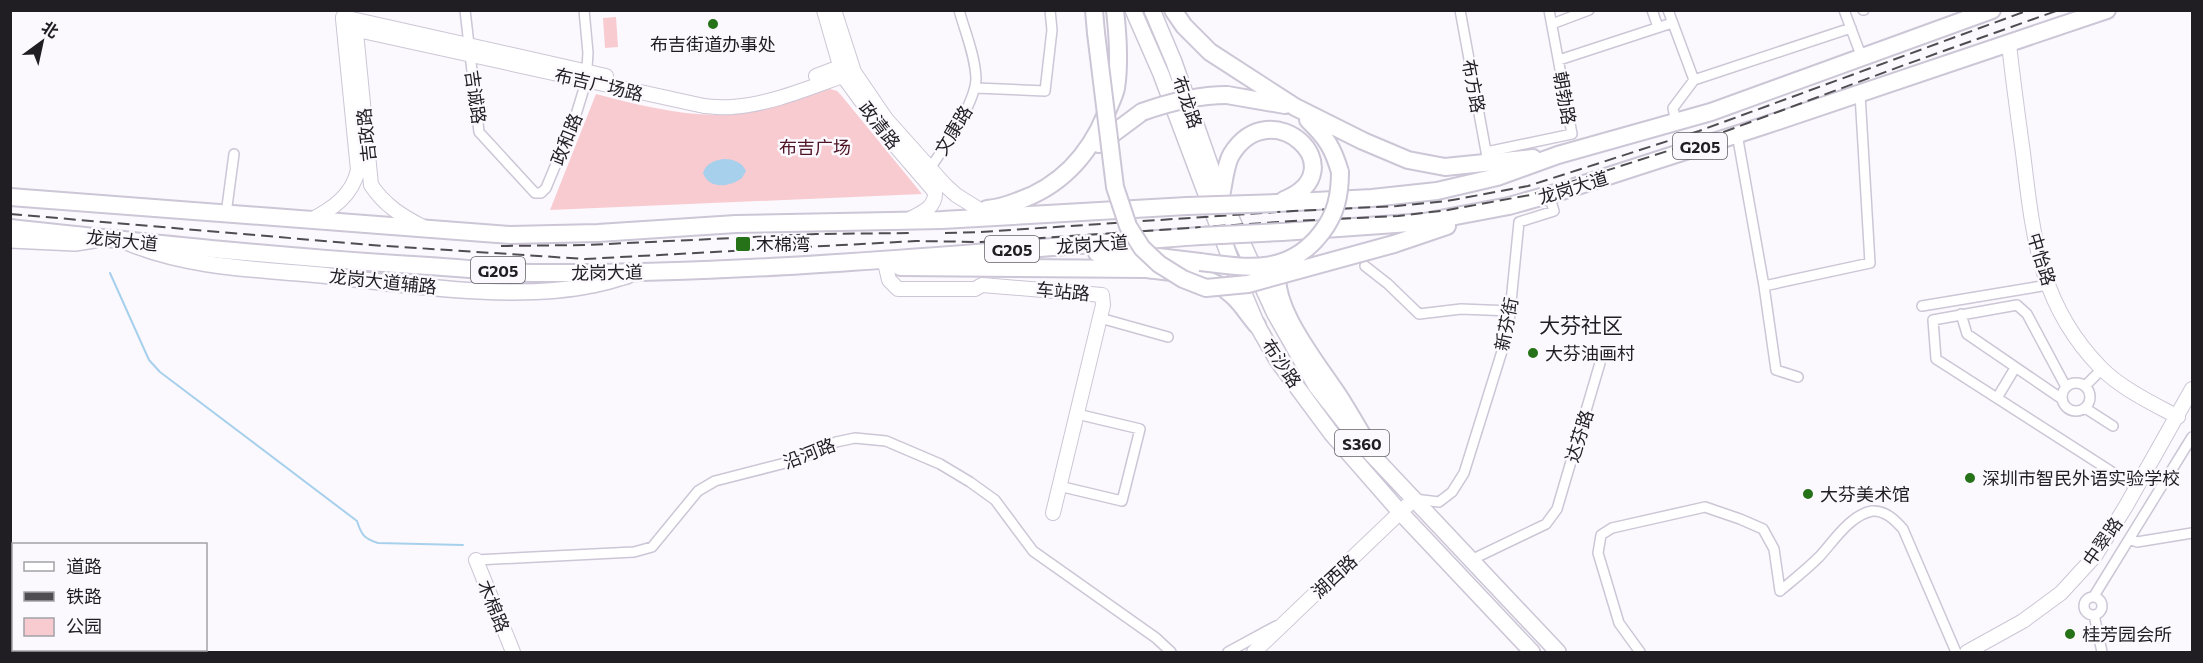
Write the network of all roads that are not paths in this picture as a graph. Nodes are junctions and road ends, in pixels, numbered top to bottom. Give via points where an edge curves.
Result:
1 (465, 10) edge
2 (584, 10) edge
3 (824, 10) edge
4 (834, 10) edge
5 (959, 10) edge
6 (1050, 10) edge
7 (1094, 10) edge
8 (1115, 10) edge
9 (1134, 10) edge
10 (1152, 10) edge
11 (1173, 10) edge
12 (1460, 10) edge
13 (1550, 10) edge
14 (1589, 10) edge
15 (1652, 10) edge
16 (1668, 10) edge
17 (1844, 10) edge
18 (2107, 10) edge
19 (1977, 13) edge
20 (349, 19) edge
21 (1672, 23) junction
22 (1552, 24) junction
23 (1658, 27) junction
24 (1851, 28) junction
25 (2009, 44) junction
26 (469, 51) junction
27 (1862, 58) junction
28 (1559, 60) junction
29 (847, 69) junction
30 (587, 77) junction
31 (1694, 80) junction
32 (975, 88) junction
33 (1860, 94) junction
34 (1295, 107) junction
35 (1676, 122) junction
36 (1737, 134) junction
37 (234, 154) dead end
38 (1558, 155) junction
39 (1487, 157) junction
40 (1080, 160) junction
41 (926, 173) junction
42 (541, 193) joint
43 (1549, 195) junction
44 (1221, 196) junction
45 (10, 197) edge
46 (1277, 203) junction
47 (1500, 208) junction
48 (980, 210) junction
49 (226, 214) junction
50 (908, 220) junction
51 (942, 220) junction
52 (310, 221) junction
53 (1424, 222) junction
54 (10, 228) edge
55 (428, 230) junction
56 (106, 239) junction
57 (10, 240) edge
58 (822, 263) junction
59 (1365, 266) dead end
60 (886, 267) junction
61 (2048, 285) junction
62 (1764, 286) junction
63 (1922, 306) dead end
64 (1511, 311) junction
65 (1961, 314) junction
66 (1100, 318) junction
67 (1257, 325) junction
68 (1168, 336) dead end
69 (1600, 363) dead end
70 (2015, 368) junction
71 (2102, 369) junction
72 (1798, 378) dead end
73 (2085, 386) junction
74 (2066, 387) junction
75 (2193, 389) edge
76 (1997, 398) junction
77 (2062, 399) junction
78 (2085, 408) junction
79 (1077, 414) junction
80 (2178, 417) junction
81 (2113, 426) dead end
82 (2193, 437) edge
83 (1376, 458) junction
84 (1059, 486) junction
85 (2137, 488) junction
86 (1414, 499) junction
87 (1401, 512) junction
88 (1053, 513) dead end
89 (2193, 533) edge
90 (2129, 539) junction
91 (476, 560) joint
92 (1471, 560) junction
93 (1282, 624) junction
94 (1988, 648) edge
95 (513, 652) edge
96 (1171, 652) edge
97 (1228, 652) edge
98 (1254, 652) edge
99 (1533, 652) edge
100 (1558, 652) edge
101 (1640, 652) edge
102 (1956, 652) edge
103 (1967, 652) edge
104 (2102, 652) edge

1 - 26 street, 吉诚路
2 - 30 street, 政和路
3 - 29 street, 政清路
4 - 29 street, 政清路
5 - 32 street, 文康路 via 973,59
6 - 32 street via 1053,30 1046,91
7 - 47 highway, bridge via 1115,187 1128,226 1142,248 1183,279 1206,288 1248,284 1394,244
8 - 40 highway via 1119,44 1116,90
9 - 67 main road, 布沙路 / S360
10 - 44 main road, 布龙路 / S360
11 - 34 highway via 1210,52
12 - 39 street, 布方路
13 - 22 street, 朝勃路
14 - 22 street
15 - 23 street
16 - 21 street
17 - 24 street
18 - 25 highway, 龙岗大道 / G205
19 - 27 highway, 龙岗大道 / G205
20 - 26 street, 布吉广场路
20 - 52 street, 吉政路 via 358,170 341,200
20 - 55 street, 吉政路 via 371,185 394,211
21 - 23 street
21 - 31 street
22 - 28 street, 朝勃路
23 - 28 street
24 - 27 street
24 - 31 street
25 - 33 highway, 龙岗大道 / G205
25 - 61 street, 中怡路 via 2032,229
26 - 30 street, 布吉广场路
26 - 42 street, 吉诚路 via 479,132 530,190
27 - 35 highway, 龙岗大道 / G205
28 - 39 street, 朝勃路 via 1572,134
29 - 30 street, 布吉广场路 via 732,98 708,98
29 - 41 street, 政清路
30 - 42 street, 政和路 via 570,130
31 - 35 street via 1673,108
32 - 41 street, 文康路
33 - 36 highway, 龙岗大道 / G205
33 - 62 street via 1870,263
34 - 39 highway via 1407,160 1445,167
34 - 40 highway, bridge via 1227,95 1203,95 1166,103 1142,112
34 - 60 highway, bridge via 1325,136 1340,172 1340,191 1326,226 1304,253 1287,262 1244,267 1134,254 1081,253
35 - 38 highway, 龙岗大道 / G205
36 - 43 highway, 龙岗大道 / G205
36 - 62 street
37 - 49 street
38 - 39 highway
38 - 46 highway, 龙岗大道 / G205 via 1497,177 1437,191
40 - 48 highway via 1045,189 996,208
41 - 48 street, 政清路
41 - 50 street, 政清路 via 935,200
43 - 47 highway, 龙岗大道 / G205
43 - 64 street, 新芬街 via 1554,211 1519,222
44 - 46 highway via 1236,148 1262,131 1284,131 1307,146 1312,156 1311,174 1303,190
44 - 83 main road, 布沙路 / S360 via 1274,312 1316,386
45 - 49 highway, 龙岗大道 / G205
46 - 51 highway, 龙岗大道 / G205, bridge
47 - 53 highway, 龙岗大道 / G205
48 - 51 highway
49 - 52 highway, 龙岗大道 / G205
50 - 51 highway, 龙岗大道 / G205
50 - 55 highway, 龙岗大道 / G205 via 510,235
52 - 55 highway, 龙岗大道 / G205
53 - 58 highway, 龙岗大道 / G205, bridge
53 - 83 highway via 1303,244 1280,262 1276,275 1284,307 1308,352
54 - 56 highway, 龙岗大道 / G205
56 - 57 main road via 75,243
56 - 58 highway, 龙岗大道 / G205 via 534,273
58 - 60 highway
59 - 64 street via 1419,314 1461,309
60 - 66 street, 车站路 via 898,289 975,289 982,285 1098,293 1104,299
60 - 67 highway via 1146,269 1186,273 1214,281 1234,296
61 - 63 street
61 - 71 street, 中怡路 via 2072,334
62 - 72 street via 1776,370
64 - 86 street, 新芬街 via 1464,473 1452,492 1439,502
65 - 70 street via 1967,334
65 - 74 street via 2017,305 2027,314
65 - 76 street via 1934,320 1936,358
66 - 68 street
66 - 79 street, 车站路
67 - 87 main road, 布沙路 / S360 via 1277,360 1331,433
69 - 92 street, 达芬路 via 1557,508 1545,524
70 - 76 street
70 - 77 street
71 - 73 street
71 - 80 street, 中怡路 via 2135,394
73 - 74 street via 2075,382
73 - 78 street via 2090,399
74 - 77 street
75 - 80 street, 中翠路
76 - 85 street
77 - 78 street via 2072,410
78 - 81 street
79 - 84 street, 车站路
79 - 84 street via 1140,429 1122,501
80 - 85 street, 中翠路
82 - 90 street
83 - 86 main road, 布沙路 / S360
84 - 88 street, 车站路
85 - 94 street, 中翠路 via 2094,556 2061,593
86 - 87 street, 湖西路
86 - 92 main road, 布沙路 / S360
87 - 93 street, 湖西路
87 - 99 main road, 布沙路 / S360
89 - 90 street via 2137,542
90 - 104 street via 2094,596 2103,607 2094,615
91 - 95 street, 木棉路
91 - 96 street, 沿河路 via 634,552 652,547 698,491 715,481 797,460 836,442 855,438 886,441 940,464 970,482 995,501 1033,551
92 - 100 main road, 布沙路 / S360
93 - 97 street
93 - 98 street, 湖西路
94 - 103 street, 中翠路
101 - 102 street via 1619,624 1598,553 1602,535 1612,528 1705,507 1763,529 1774,549 1780,591 1859,516 1883,512 1903,529

